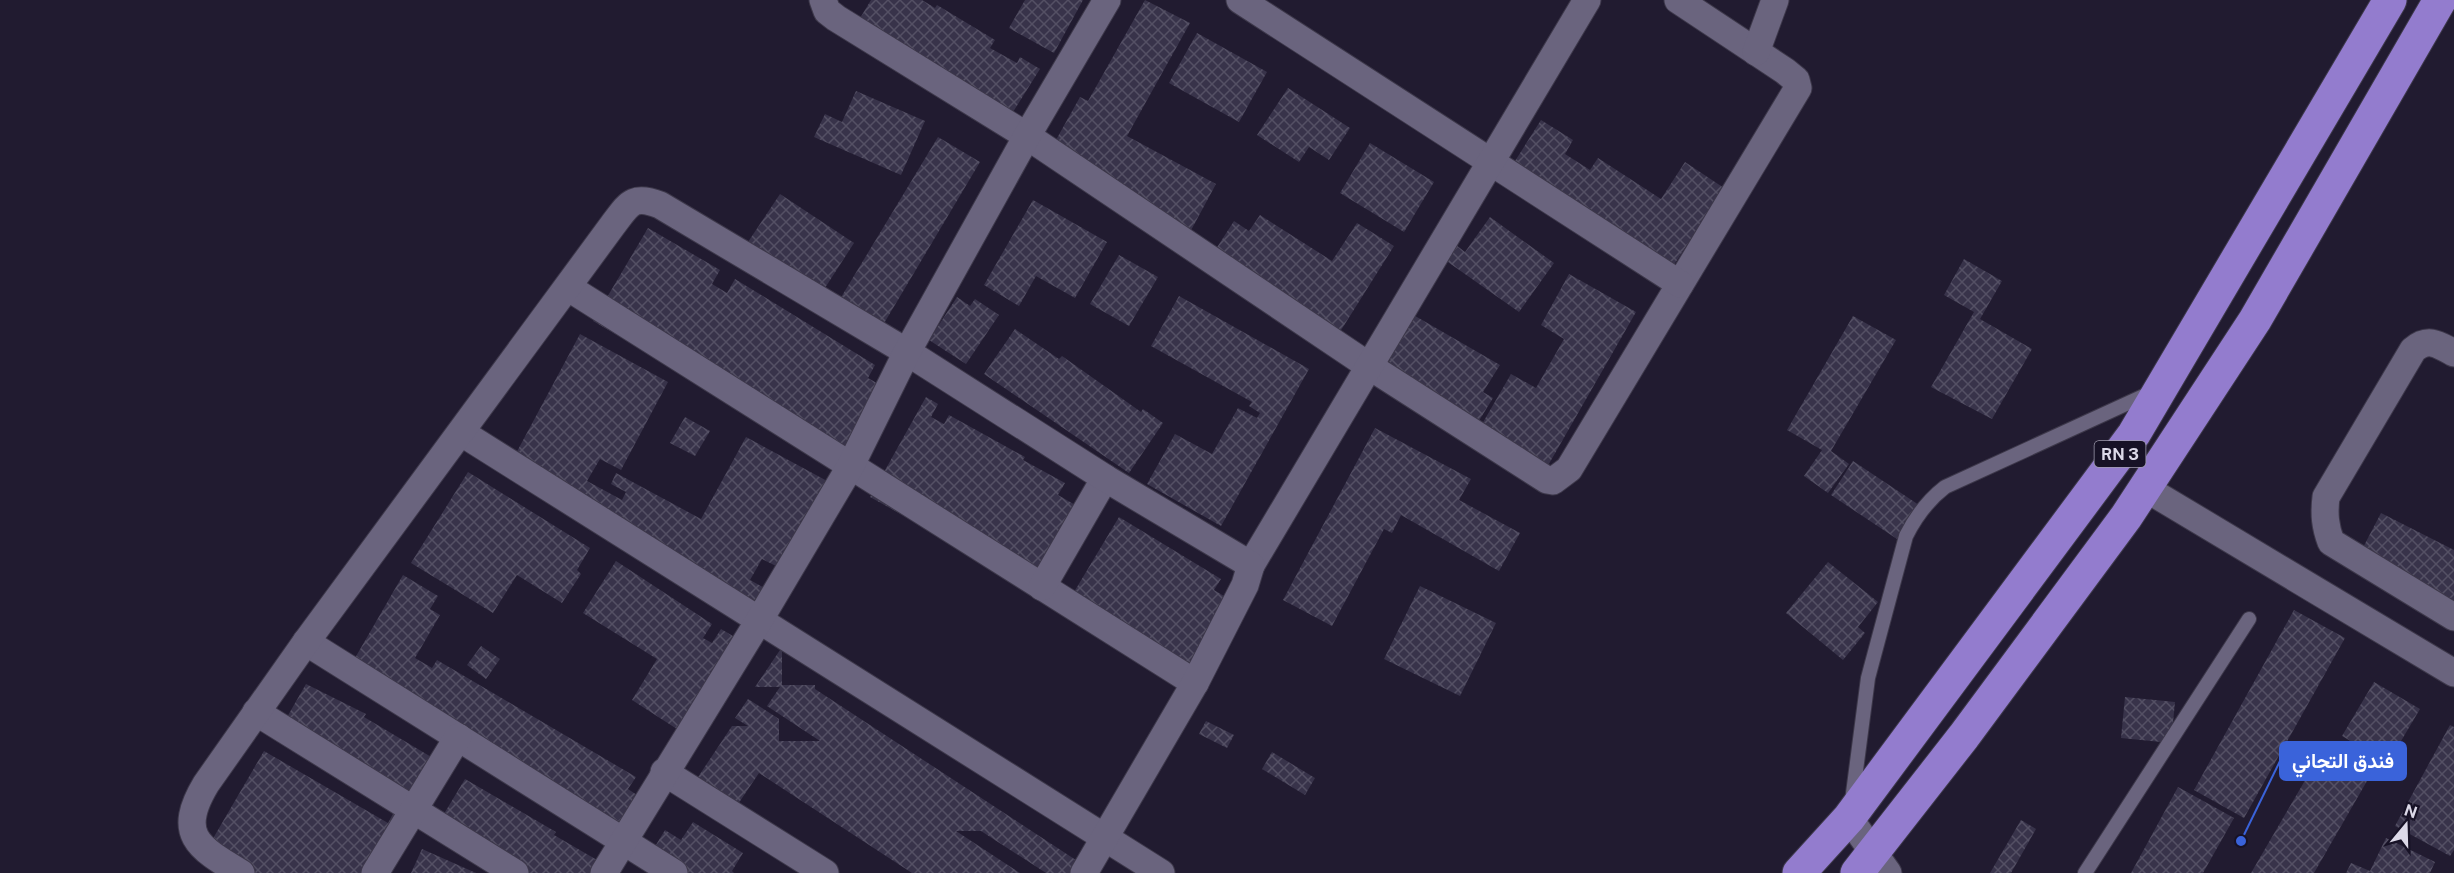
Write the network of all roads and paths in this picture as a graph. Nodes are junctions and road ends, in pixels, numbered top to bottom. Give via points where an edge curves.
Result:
1 (823, 0) edge
2 (1107, 0) edge
3 (1240, 0) edge
4 (1587, 0) edge
5 (1678, 0) edge
6 (1775, 0) edge
7 (2390, 0) edge
8 (2440, 0) edge
9 (1756, 52) junction
10 (1027, 136) junction
11 (1490, 162) junction
12 (1680, 284) junction
13 (569, 288) junction
14 (907, 352) junction
15 (2454, 352) edge
16 (1369, 366) junction
17 (2163, 387) junction
18 (462, 433) junction
19 (849, 467) junction
20 (1105, 478) junction
21 (2145, 488) junction
22 (1251, 565) junction
23 (1042, 587) junction
24 (2454, 617) edge
25 (760, 619) junction
26 (2249, 619) dead end
27 (306, 642) junction
28 (2454, 673) edge
29 (1195, 683) junction
30 (256, 712) junction
31 (458, 737) junction
32 (664, 772) junction
33 (414, 809) junction
34 (1849, 818) junction
35 (1104, 838) junction
36 (624, 841) junction
37 (1873, 867) edge
38 (241, 873) edge
39 (375, 873) edge
40 (515, 873) edge
41 (604, 873) edge
42 (675, 873) edge
43 (825, 873) edge
44 (1083, 873) edge
45 (1161, 873) edge
46 (1799, 873) edge
47 (2085, 873) edge

1 - 10 street via 827,11 836,18
2 - 10 street
3 - 11 street
4 - 11 street
5 - 9 street
6 - 9 street
7 - 17 highway, RN 3
8 - 21 highway, RN 3 via 2255,320
9 - 12 street via 1796,80 1798,88
10 - 14 street
10 - 16 street
11 - 12 street
11 - 16 street
12 - 16 street via 1569,469 1553,481
13 - 14 street via 627,206 644,199
13 - 18 street
13 - 19 street
14 - 19 street
14 - 20 street
15 - 24 street via 2429,341 2413,350 2326,497 2324,510 2331,542
16 - 22 street
17 - 34 highway, RN 3 via 2134,434
17 - 34 lane via 1945,487 1916,517 1906,536 1868,678
18 - 25 street
18 - 27 street
19 - 23 street
19 - 25 street
20 - 22 street
20 - 23 street
21 - 28 street
21 - 37 highway, RN 3
22 - 29 street via 1245,585
23 - 29 street
25 - 32 street
25 - 35 street
26 - 47 lane
27 - 30 street
27 - 31 street
29 - 35 street
30 - 33 street
30 - 38 street via 206,784 194,804 192,818 197,844
31 - 33 street
31 - 36 street
32 - 36 street
32 - 43 street
33 - 39 street
33 - 40 street
34 - 37 street
34 - 46 highway, RN 3
35 - 44 street
35 - 45 street
36 - 41 street
36 - 42 street

